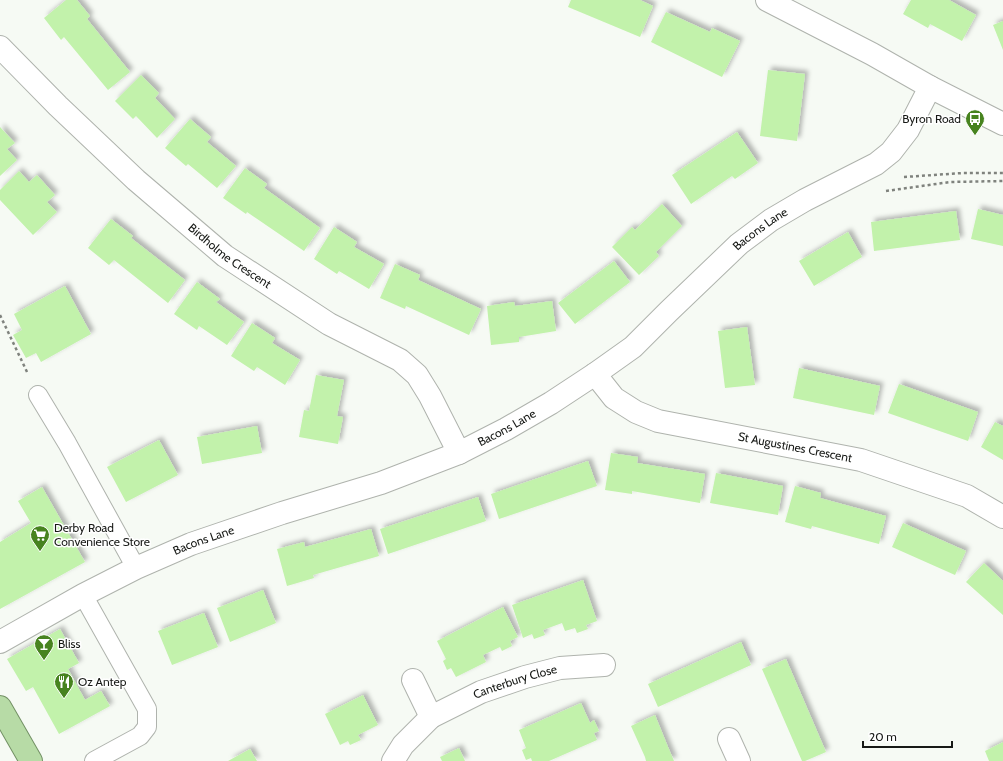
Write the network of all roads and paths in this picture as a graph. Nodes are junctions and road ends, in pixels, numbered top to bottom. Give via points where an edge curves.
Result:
1 (767, 0) edge
2 (0, 47) edge
3 (930, 87) junction
4 (1003, 124) edge
5 (1003, 173) edge
6 (903, 177) dead end
7 (1003, 181) edge
8 (879, 192) dead end
9 (0, 315) edge
10 (595, 374) junction
11 (38, 395) joint
12 (459, 453) junction
13 (1003, 517) edge
14 (136, 568) junction
15 (84, 594) junction
16 (0, 642) edge
17 (604, 665) dead end
18 (413, 680) dead end
19 (0, 707) edge
20 (431, 717) junction
21 (729, 739) dead end
22 (31, 761) edge
23 (94, 761) edge
24 (393, 761) edge
25 (739, 761) edge

1 - 3 street
2 - 12 street, Birdholme Crescent via 136,180 225,256 329,324 400,360 417,375
3 - 4 street
3 - 10 street, Bacons Lane via 908,130 891,152 876,164 771,220 739,244 633,347
5 - 6 path
7 - 8 path via 950,182
9 - 11 path
10 - 12 street, Bacons Lane via 506,429
10 - 13 street, St Augustines Crescent via 614,398 636,412 658,421 861,460 967,496
11 - 14 lane
12 - 14 street, Bacons Lane via 381,483 191,544
14 - 15 street, Bacons Lane
15 - 16 street, Bacons Lane
15 - 23 lane via 147,709 147,727 140,736
17 - 20 street, Canterbury Close via 560,668 525,677 481,692
18 - 20 street
19 - 22 highway
20 - 24 street, Canterbury Close via 403,745
21 - 25 street

